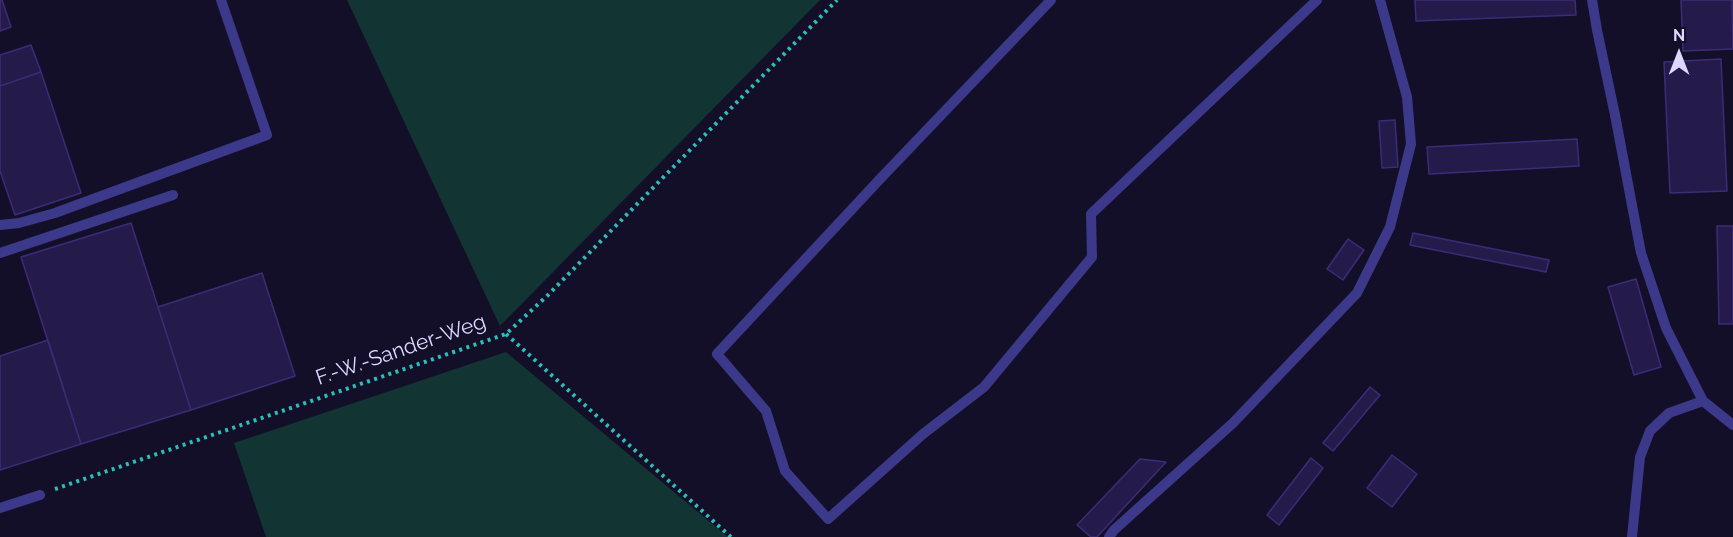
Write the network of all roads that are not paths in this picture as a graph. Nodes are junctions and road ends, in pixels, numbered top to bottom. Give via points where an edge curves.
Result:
1 (221, 0) edge
2 (1051, 0) edge
3 (1317, 0) edge
4 (1380, 0) edge
5 (1592, 0) edge
6 (173, 195) dead end
7 (0, 225) edge
8 (0, 253) edge
9 (1703, 400) junction
10 (1733, 425) edge
11 (40, 495) road end
12 (0, 507) edge
13 (1110, 537) edge
14 (1632, 537) edge

1 - 7 lane via 267,135 55,213
2 - 3 lane via 717,354 766,411 785,471 828,519 923,434 984,387 1092,257 1091,214
4 - 13 lane via 1407,97 1411,144 1390,227 1357,293 1233,423
5 - 9 lane via 1641,254 1666,328
6 - 8 lane
9 - 10 lane
9 - 14 lane via 1669,413 1650,431 1640,458
11 - 12 lane

